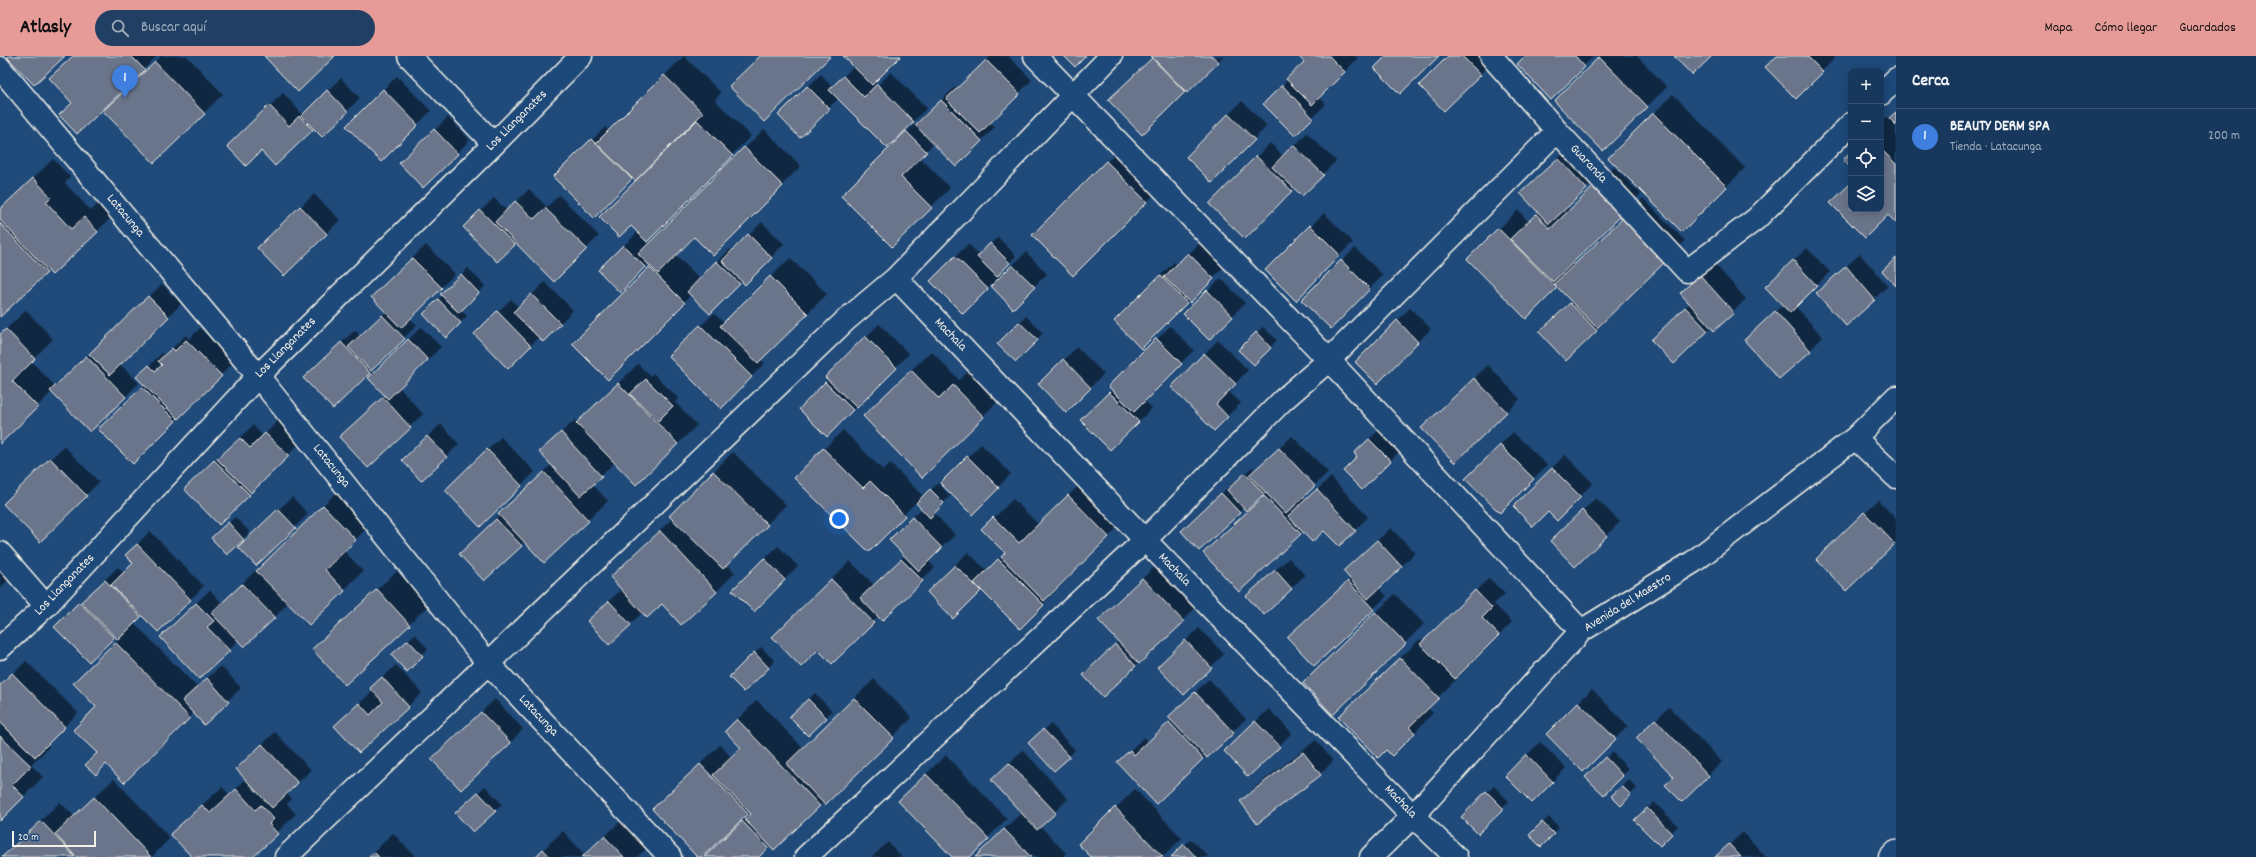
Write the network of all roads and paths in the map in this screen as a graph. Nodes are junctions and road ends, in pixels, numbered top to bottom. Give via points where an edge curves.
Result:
1 (409, 56) edge
2 (581, 56) edge
3 (1035, 56) edge
4 (1111, 56) edge
5 (1501, 59) edge
6 (0, 68) edge
7 (1896, 79) edge
8 (1884, 91) edge
9 (1074, 95) junction
10 (1848, 127) edge
11 (1557, 131) junction
12 (494, 144) junction
13 (896, 278) junction
14 (1329, 360) junction
15 (258, 376) junction
16 (1896, 396) edge
17 (1855, 438) junction
18 (1896, 477) edge
19 (1145, 540) junction
20 (0, 553) edge
21 (46, 606) junction
22 (1581, 631) junction
23 (0, 648) edge
24 (488, 662) junction
25 (1413, 816) junction
26 (1896, 851) edge
27 (286, 857) edge
28 (670, 857) edge
29 (806, 857) edge
30 (1371, 857) edge
31 (1456, 857) edge
32 (1890, 857) edge

1 - 12 street
2 - 12 street, Los Llanganates
3 - 9 street
4 - 9 street
5 - 11 street, Guaranda
6 - 15 street, Latacunga
7 - 8 street
9 - 13 street
9 - 14 street
10 - 11 street, Guaranda via 1756,219 1687,271
11 - 14 street
12 - 15 street, Los Llanganates
13 - 19 street, Machala
13 - 24 street via 846,320
14 - 19 street via 1283,400
14 - 22 street
15 - 21 street, Los Llanganates
15 - 24 street, Latacunga
16 - 17 street, Avenida del Maestro
17 - 18 street
17 - 22 street, Avenida del Maestro via 1693,562
19 - 25 street, Machala
19 - 29 street
20 - 21 street
21 - 23 street, Los Llanganates
22 - 25 street, Avenida del Maestro
24 - 27 street
24 - 28 street, Latacunga
25 - 30 street, Avenida del Maestro
25 - 31 street, Machala
26 - 32 street

